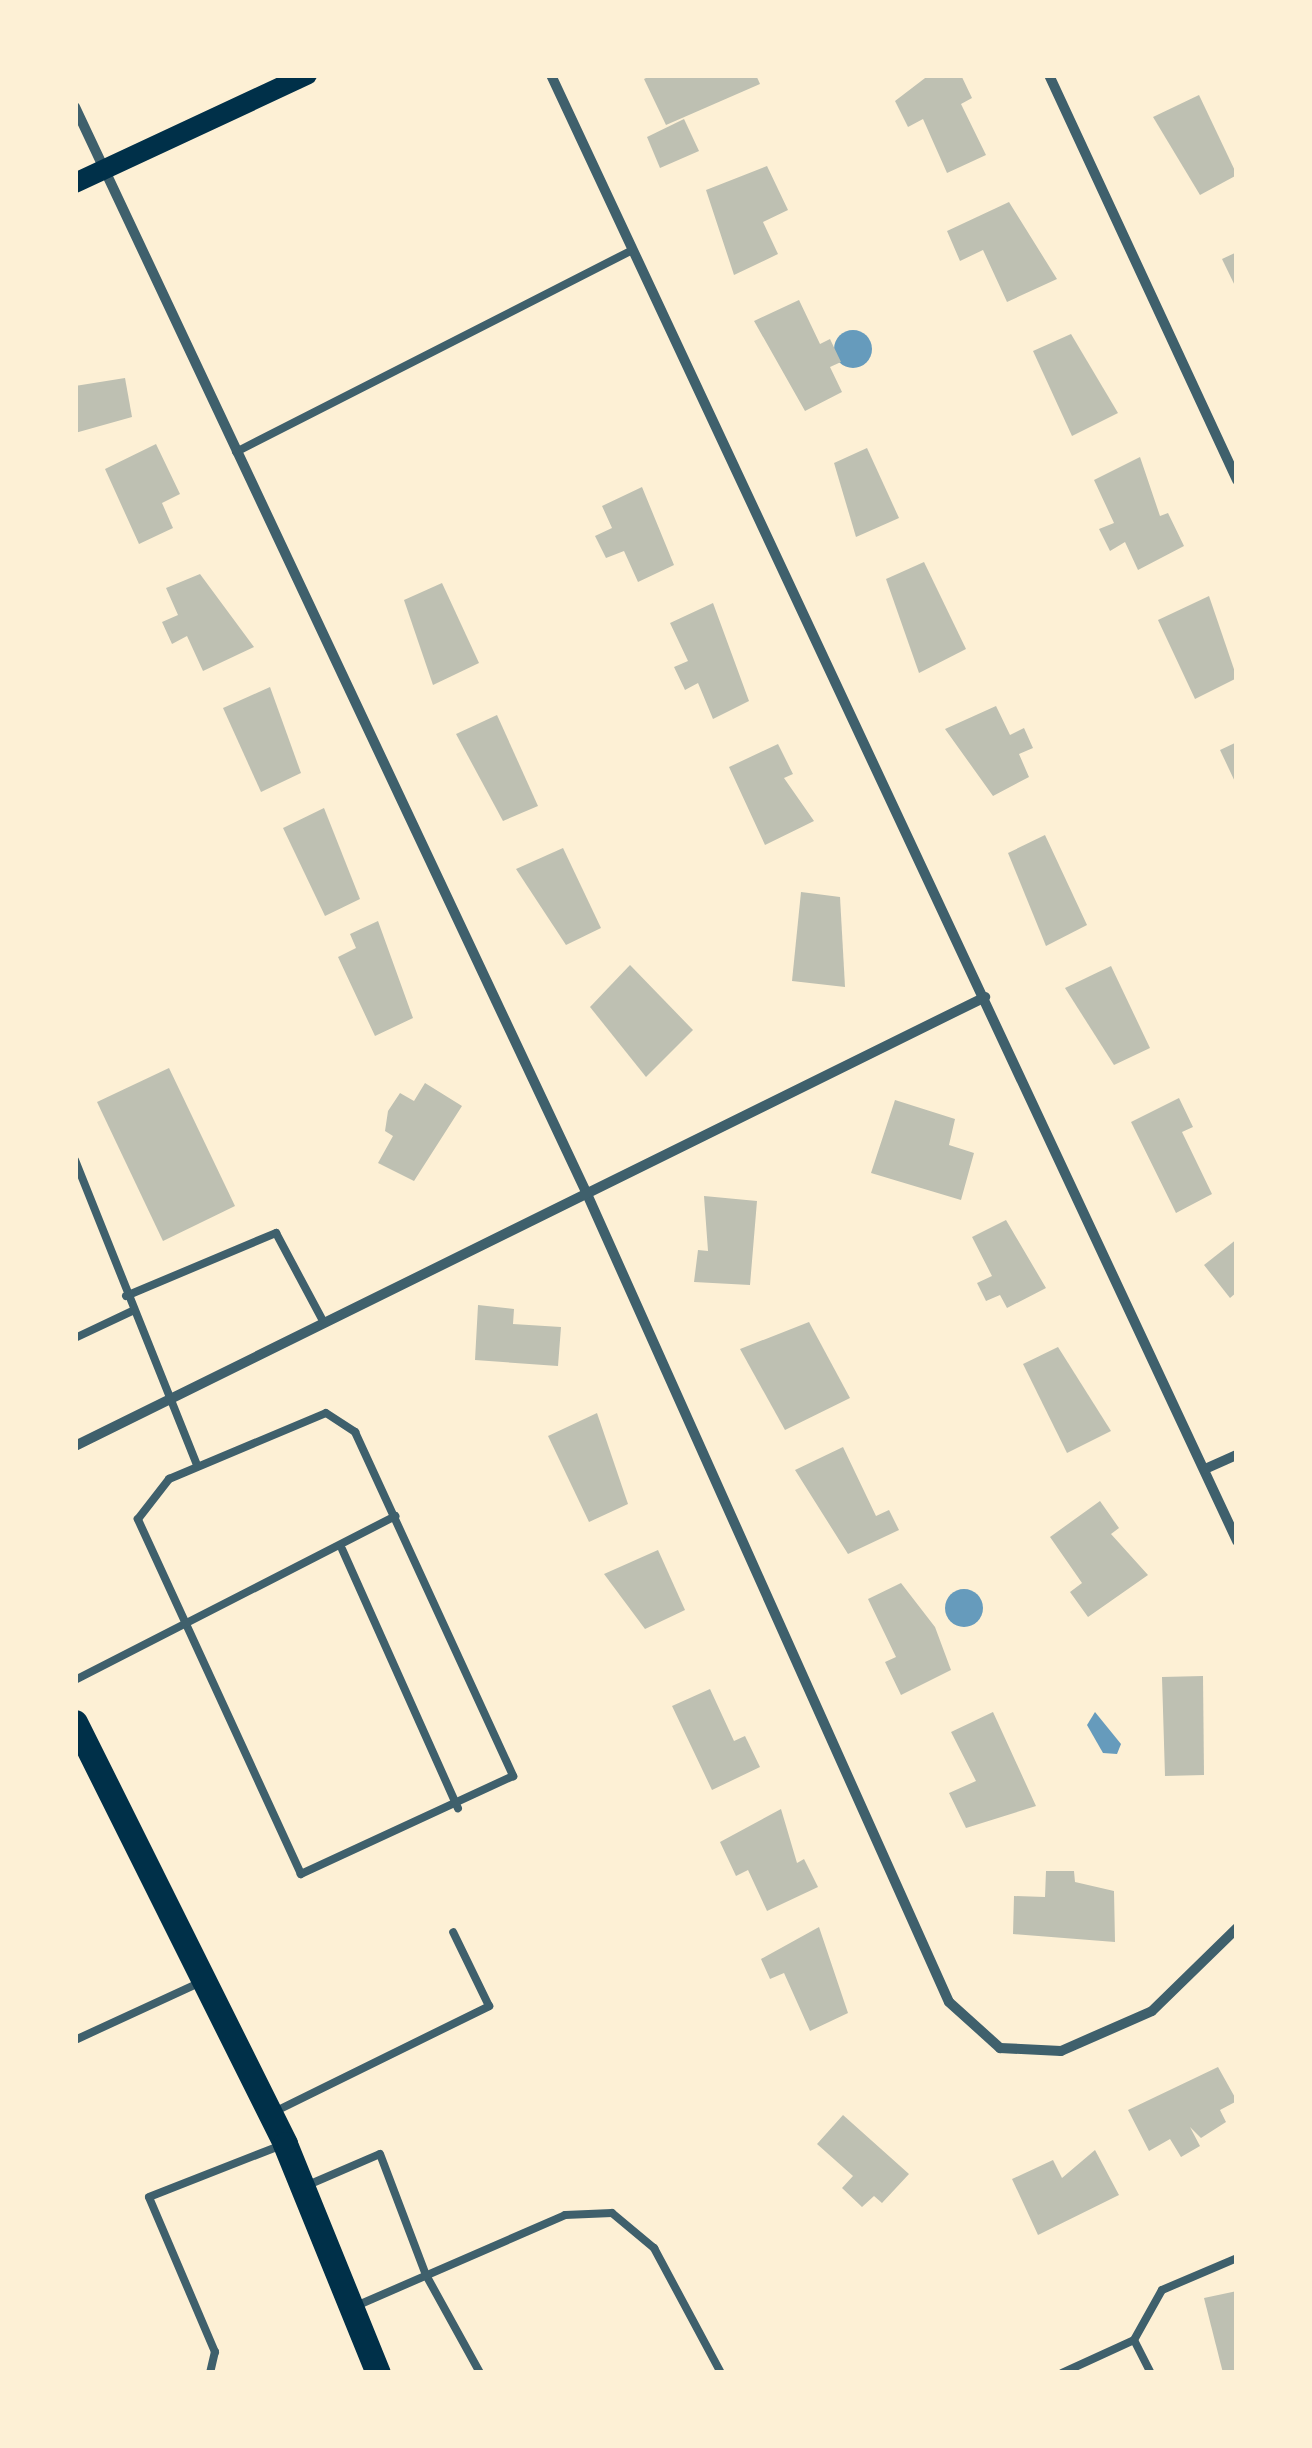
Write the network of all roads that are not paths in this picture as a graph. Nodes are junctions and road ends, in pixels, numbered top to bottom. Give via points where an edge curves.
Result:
1 (308, 75) edge
2 (551, 75) edge
3 (1049, 75) edge
4 (75, 108) edge
5 (101, 171) junction
6 (75, 183) edge
7 (633, 250) junction
8 (235, 452) junction
9 (1237, 480) edge
10 (985, 997) junction
11 (75, 1160) edge
12 (587, 1194) junction
13 (126, 1296) junction
14 (132, 1311) junction
15 (324, 1323) junction
16 (75, 1338) edge
17 (166, 1401) junction
18 (75, 1446) edge
19 (1237, 1455) edge
20 (197, 1465) junction
21 (1205, 1469) junction
22 (395, 1516) junction
23 (1237, 1541) edge
24 (342, 1549) junction
25 (180, 1626) junction
26 (75, 1680) edge
27 (75, 1722) edge
28 (458, 1808) junction
29 (1237, 1928) edge
30 (453, 1932) dead end
31 (203, 1981) junction
32 (75, 2040) edge
33 (270, 2114) junction
34 (285, 2144) junction
35 (304, 2187) junction
36 (1237, 2258) edge
37 (426, 2275) junction
38 (352, 2308) junction
39 (1134, 2340) junction
40 (210, 2373) edge
41 (378, 2373) edge
42 (480, 2373) edge
43 (721, 2373) edge
44 (1062, 2373) edge
45 (1151, 2373) edge

1 - 5 main road
2 - 7 street
3 - 9 street
4 - 5 street
5 - 6 main road
5 - 8 street
7 - 8 lane
7 - 10 street
8 - 12 street
10 - 12 street
10 - 21 street
11 - 13 lane
12 - 15 street
12 - 29 street via 949,2002 1000,2048 1060,2051 1152,2012
13 - 14 lane
13 - 15 lane via 276,1233
14 - 16 lane
14 - 17 lane
15 - 17 street
17 - 18 street
17 - 20 lane
19 - 21 street
20 - 22 lane via 294,1421 341,1416
20 - 25 lane via 169,1479 138,1519
21 - 23 street
22 - 24 lane
22 - 28 lane via 512,1766 505,1786
24 - 25 lane
24 - 28 lane
25 - 26 lane
25 - 28 lane via 301,1874
27 - 31 main road
30 - 33 lane via 490,2006
31 - 32 lane
31 - 33 main road
33 - 34 main road
34 - 35 main road
34 - 40 lane via 149,2197 215,2352
35 - 37 lane via 380,2154
35 - 38 main road
36 - 39 lane via 1162,2290
37 - 38 lane
37 - 42 lane
37 - 43 lane via 565,2215 612,2213 654,2248
38 - 41 main road
39 - 44 lane
39 - 45 lane

